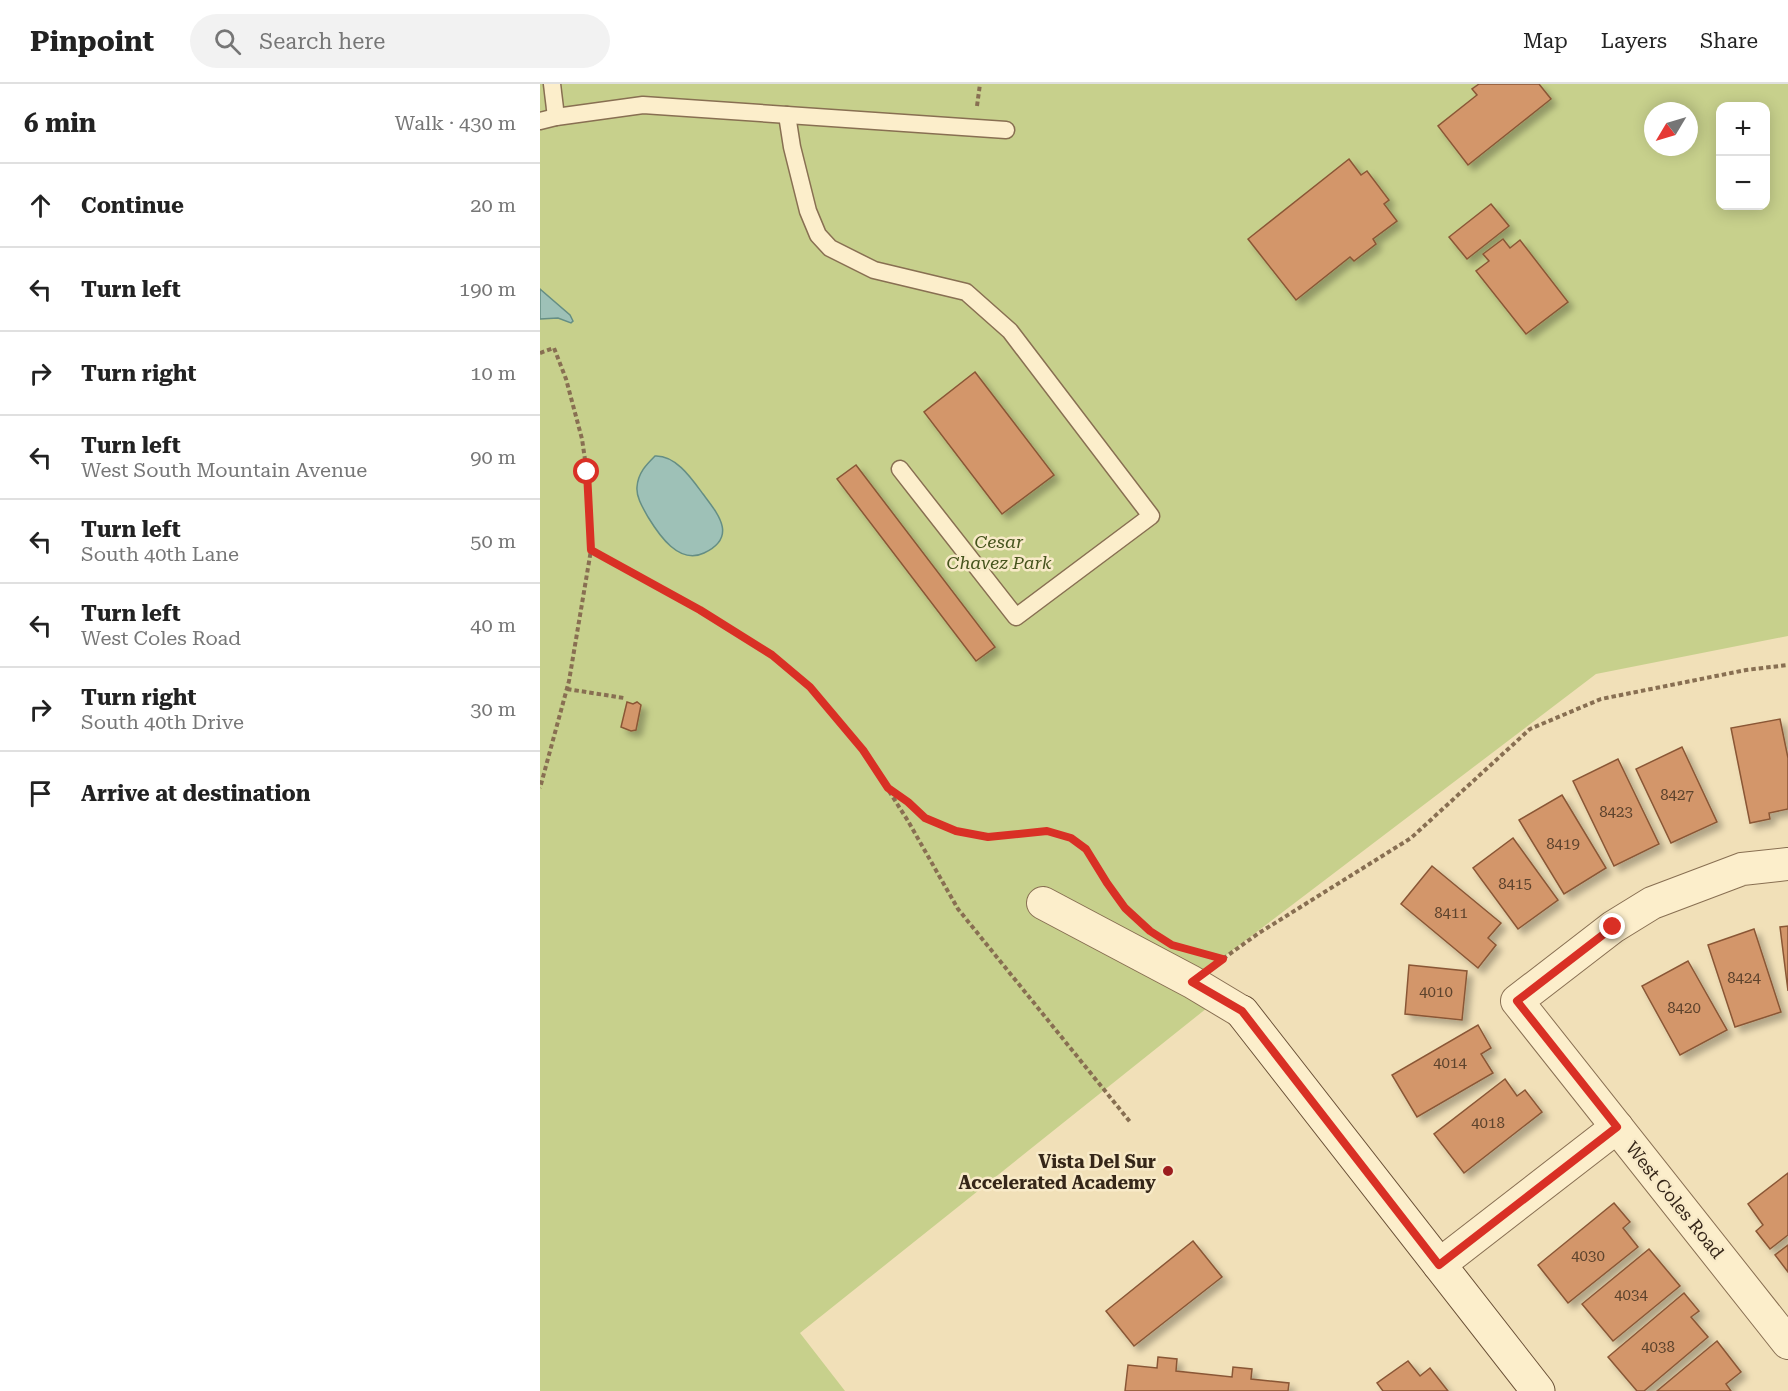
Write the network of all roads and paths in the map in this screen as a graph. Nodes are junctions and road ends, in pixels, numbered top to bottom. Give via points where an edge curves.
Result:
1 (552, 84) edge
2 (788, 115) junction
3 (548, 119) edge
4 (1006, 130) dead end
5 (540, 353) edge
6 (900, 469) dead end
7 (591, 550) junction
8 (1788, 665) edge
9 (567, 689) junction
10 (624, 698) dead end
11 (540, 788) edge
12 (888, 788) junction
13 (1788, 864) edge
14 (1043, 903) dead end
15 (1133, 916) dead end
16 (1213, 956) dead end
17 (1223, 959) junction
18 (1192, 982) junction
19 (1242, 1011) joint
20 (1131, 1123) dead end
21 (1617, 1127) junction
22 (1439, 1265) junction
23 (1788, 1342) edge
24 (1538, 1391) edge

1 - 3 lane
2 - 3 lane via 643,105
2 - 4 lane
2 - 6 lane via 792,147 818,235 830,248 874,270 966,292 1010,331 1151,516 1016,617
5 - 7 path via 554,348 574,406 587,472
7 - 9 path
7 - 12 path via 772,655 810,687 863,750
8 - 17 path via 1601,699 1530,729 1411,838
9 - 10 path
9 - 11 path
12 - 15 path via 925,818 956,831 988,837 1047,831 1071,838 1086,849
12 - 20 path via 958,909
13 - 21 street, West Coles Road via 1742,869 1652,903 1613,927 1517,1001
14 - 18 street
16 - 17 path
17 - 18 path
18 - 19 street
19 - 22 street
21 - 22 street
21 - 23 street, West Coles Road
22 - 24 street

